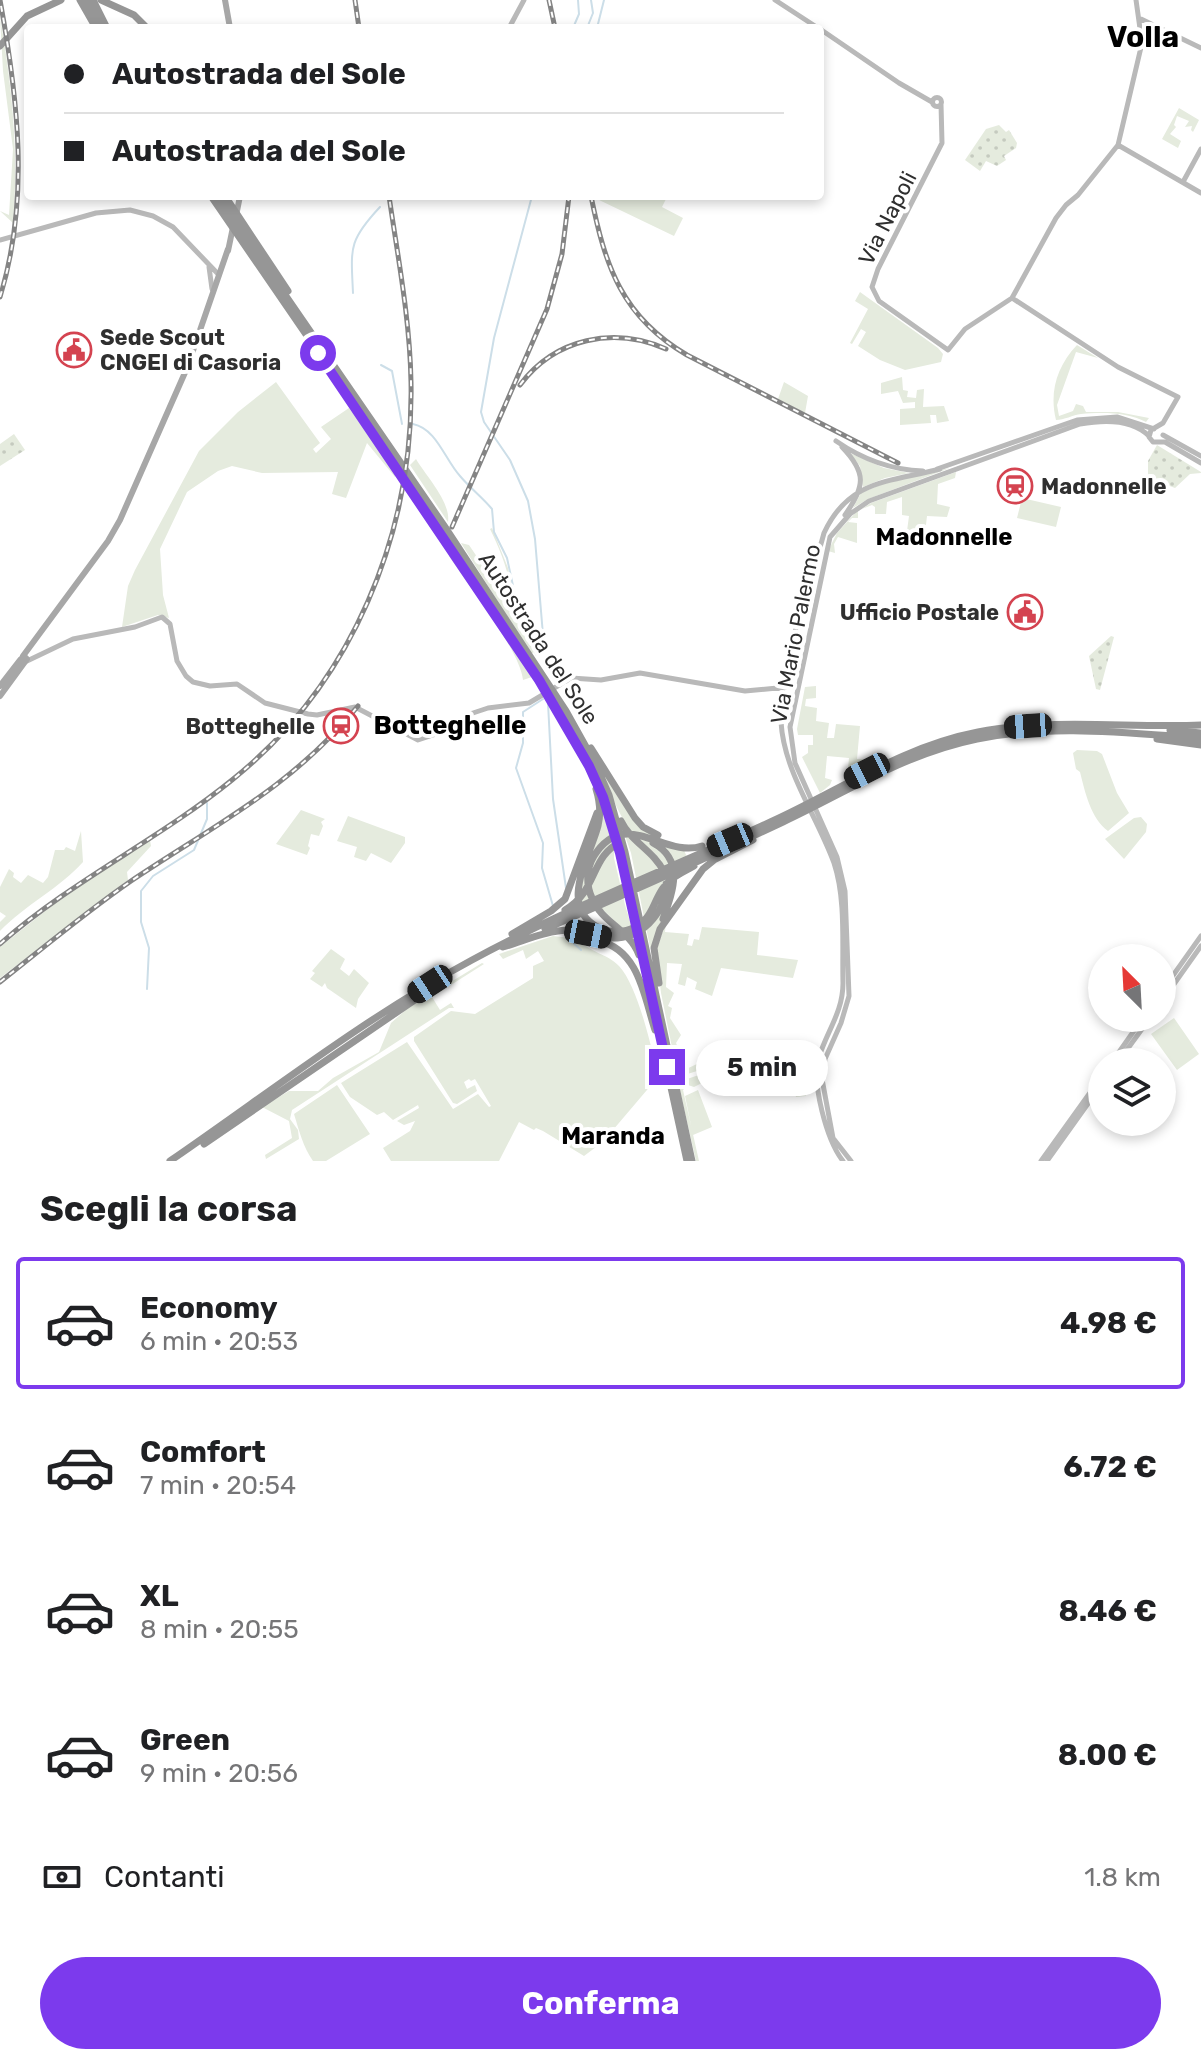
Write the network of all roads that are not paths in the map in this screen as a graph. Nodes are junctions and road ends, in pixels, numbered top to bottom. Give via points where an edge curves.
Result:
1 (61, 0) edge
2 (80, 0) edge
3 (87, 0) edge
4 (93, 0) edge
5 (101, 0) edge
6 (227, 0) edge
7 (524, 0) edge
8 (775, 0) edge
9 (1136, 0) edge
10 (1140, 18) junction
11 (98, 24) edge
12 (99, 24) edge
13 (100, 24) edge
14 (143, 24) edge
15 (230, 24) edge
16 (511, 24) edge
17 (813, 24) edge
18 (824, 31) edge
19 (0, 46) edge
20 (1201, 48) edge
21 (1118, 145) junction
22 (1201, 149) edge
23 (1183, 182) junction
24 (1201, 193) edge
25 (214, 200) edge
26 (220, 200) edge
27 (228, 200) edge
28 (240, 200) edge
29 (0, 240) edge
30 (229, 245) junction
31 (223, 259) junction
32 (208, 266) junction
33 (220, 277) junction
34 (212, 294) junction
35 (1012, 298) junction
36 (208, 308) junction
37 (300, 314) junction
38 (1163, 423) junction
39 (1155, 428) junction
40 (1163, 434) junction
41 (1149, 436) junction
42 (1159, 441) junction
43 (1201, 456) edge
44 (397, 461) junction
45 (965, 463) junction
46 (1201, 463) edge
47 (955, 467) junction
48 (940, 469) junction
49 (839, 523) junction
50 (24, 660) junction
51 (0, 686) edge
52 (798, 686) junction
53 (783, 688) junction
54 (0, 696) edge
55 (566, 711) junction
56 (1201, 725) edge
57 (1119, 730) junction
58 (1201, 735) edge
59 (1201, 745) edge
60 (579, 747) junction
61 (609, 795) junction
62 (599, 799) junction
63 (783, 822) junction
64 (751, 830) junction
65 (702, 846) junction
66 (716, 851) junction
67 (532, 929) junction
68 (660, 929) junction
69 (546, 935) junction
70 (1201, 936) edge
71 (1201, 946) edge
72 (503, 947) junction
73 (472, 959) junction
74 (1176, 971) edge
75 (1176, 981) edge
76 (653, 999) junction
77 (666, 1037) junction
78 (671, 1091) junction
79 (1088, 1096) edge
80 (1088, 1104) edge
81 (170, 1161) edge
82 (178, 1161) edge
83 (690, 1161) edge
84 (843, 1161) edge
85 (851, 1161) edge
86 (1041, 1161) edge
87 (1047, 1161) edge

1 - 19 highway via 27,16
2 - 11 highway
3 - 12 highway
4 - 13 highway
5 - 14 highway
6 - 15 main road
7 - 16 street
8 - 17 street
9 - 10 street
10 - 20 street
10 - 21 street via 1141,53
18 - 35 street, Via Napoli via 936,102 940,115 942,143 872,287 879,301 948,350 965,329
21 - 23 street
21 - 35 street via 1056,218
22 - 23 street
23 - 24 street
25 - 44 highway, Autostrada del Sole
26 - 37 highway, Autostrada del Sole
27 - 37 highway
28 - 30 main road
29 - 32 street via 103,211 130,210 173,227
30 - 31 main road
30 - 33 main road
31 - 32 street
31 - 33 main road
32 - 33 street
32 - 34 street
33 - 34 main road
33 - 36 main road
34 - 36 main road
35 - 38 street via 1118,367 1178,397
36 - 50 main road via 185,374 120,520
37 - 44 highway, Autostrada del Sole
38 - 39 street
38 - 40 street
39 - 40 street, Via Mario Palermo
39 - 41 street
39 - 45 street, Via Mario Palermo via 1117,417 1077,420
40 - 42 street
40 - 43 street
41 - 42 street, Via Mario Palermo
41 - 45 street, Via Mario Palermo via 1131,425 1095,421
42 - 46 street
44 - 55 highway, Autostrada del Sole
44 - 60 highway, Autostrada del Sole
45 - 47 street, Via Mario Palermo
47 - 48 street
47 - 49 street, Via Mario Palermo via 869,501
48 - 49 street via 894,468 836,441 858,466 861,484
48 - 53 street, Via Mario Palermo via 865,488 835,513 824,533
49 - 52 street, Via Mario Palermo via 826,549
50 - 51 main road
50 - 53 street via 73,639 162,617 170,624 177,661 186,676 201,685 237,684 269,704 317,715 355,707 413,739 488,708 520,706 571,678 601,680 640,673 745,691
50 - 54 main road
52 - 53 street
52 - 85 street, Via Mario Palermo via 790,727 793,754 837,857 845,891 849,996 822,1079 833,1138
53 - 84 street, Via Mario Palermo via 787,755 835,865 839,891 843,993 819,1057 817,1079 829,1139
55 - 61 highway, Autostrada del Sole
55 - 65 highway via 635,818 650,832 678,844
56 - 57 highway
57 - 58 highway
57 - 59 highway
57 - 63 highway via 1027,732 957,743 892,765
57 - 64 highway via 1051,724 975,733 867,771
60 - 62 highway
60 - 76 highway, Autostrada del Sole via 612,825
61 - 69 highway via 631,837 663,871 664,901 650,923 622,937 570,930
61 - 77 highway, Autostrada del Sole
62 - 66 highway via 598,827 577,891 589,921 609,931 635,927 649,916 669,881
62 - 73 highway via 565,899
63 - 66 highway
63 - 68 highway via 703,869
64 - 65 highway
64 - 67 highway
65 - 76 highway via 683,849 642,835 619,836 595,856 588,879 595,905 635,946
66 - 72 highway
67 - 68 highway via 580,900 610,848 644,840 665,851 675,873
67 - 73 highway
68 - 77 highway via 654,948
69 - 72 highway
69 - 78 highway via 601,941 620,949 633,965
70 - 74 street
71 - 75 street
72 - 82 highway via 444,981
73 - 81 highway
76 - 78 highway, Autostrada del Sole
77 - 83 highway, Autostrada del Sole
78 - 83 highway, Autostrada del Sole
79 - 86 street
80 - 87 street

